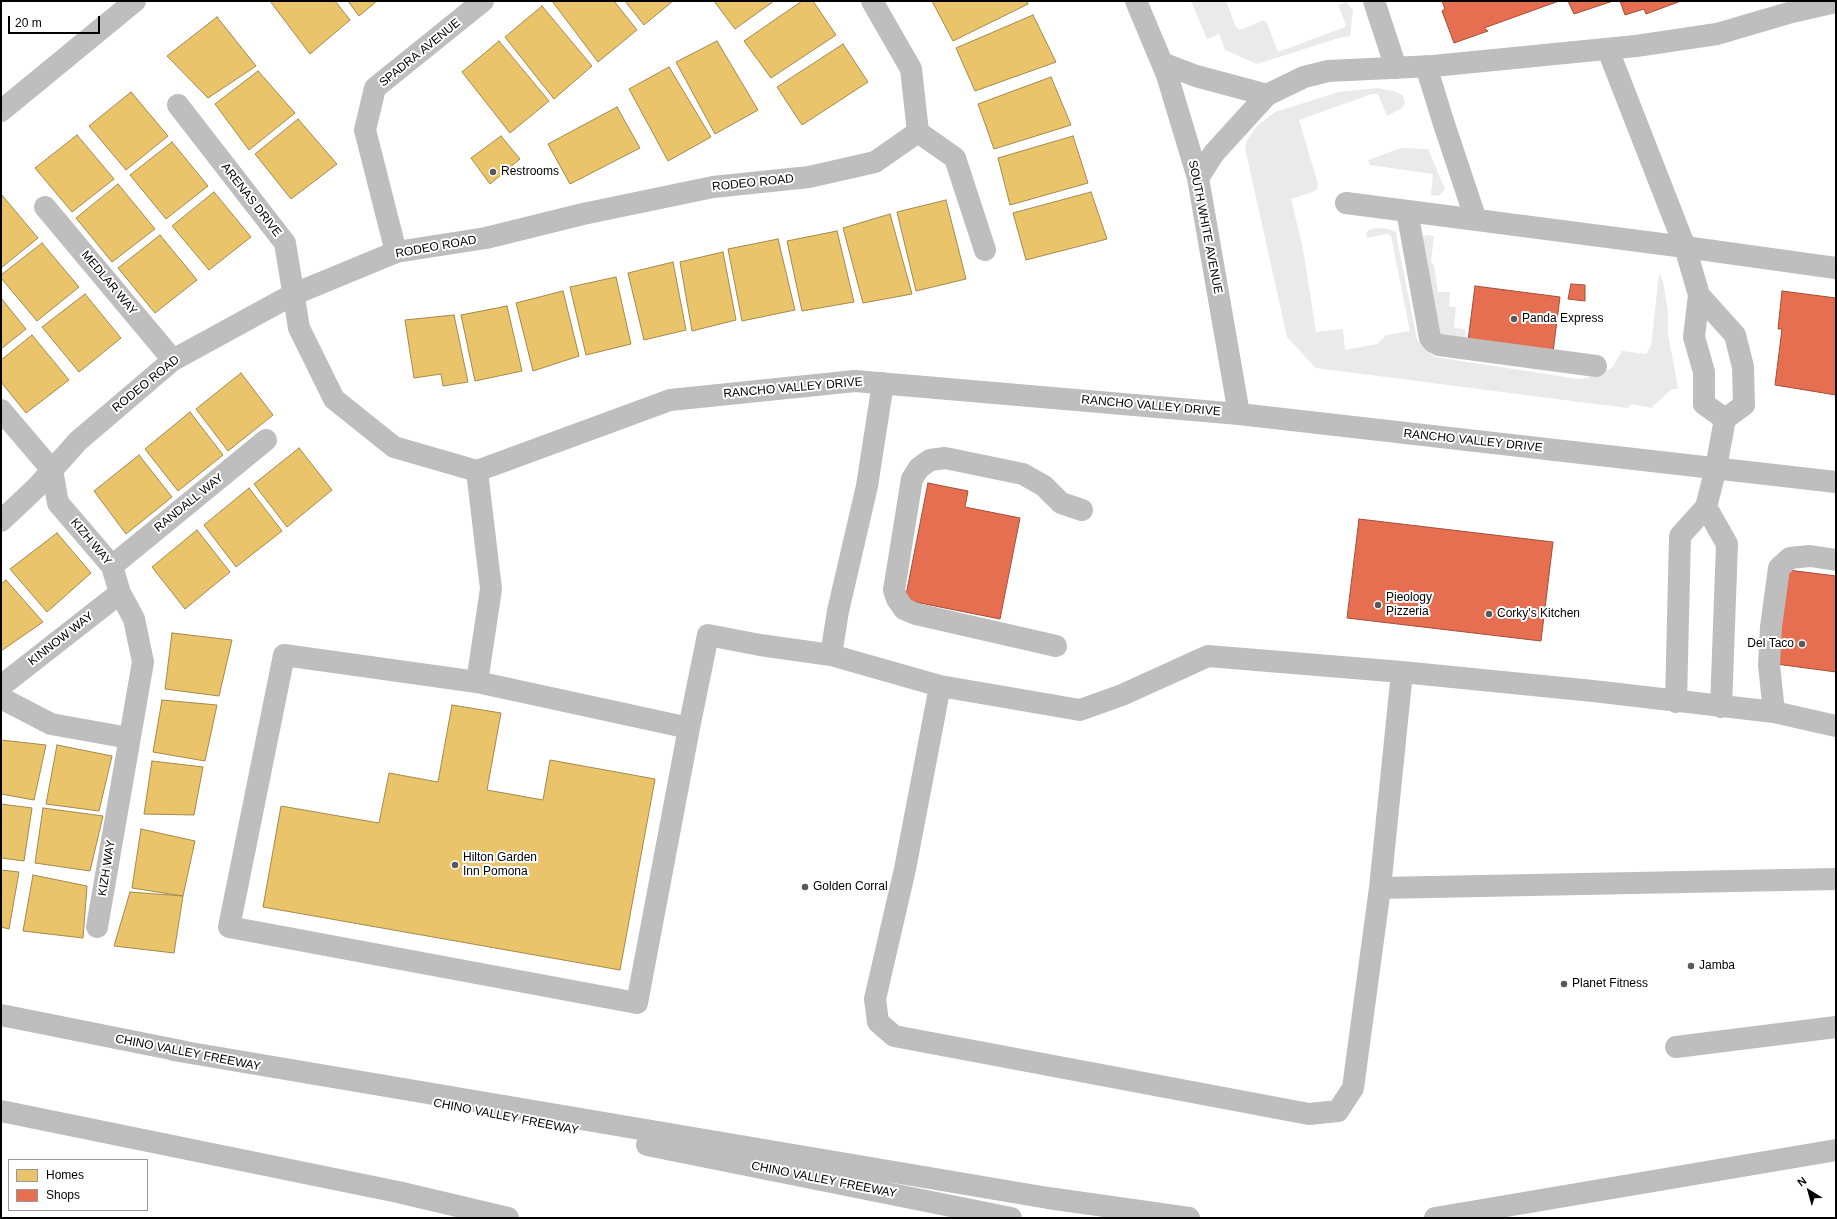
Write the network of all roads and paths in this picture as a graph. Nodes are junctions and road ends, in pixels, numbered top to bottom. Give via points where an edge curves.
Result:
1 (135, 1) edge
2 (483, 1) edge
3 (872, 1) edge
4 (1136, 1) edge
5 (1374, 1) edge
6 (1836, 2) edge
7 (1608, 50) junction
8 (1162, 63) junction
9 (1426, 66) junction
10 (1396, 68) junction
11 (1267, 95) junction
12 (178, 105) dead end
13 (1, 111) edge
14 (918, 132) junction
15 (1198, 178) junction
16 (1346, 203) dead end
17 (45, 207) dead end
18 (1407, 211) junction
19 (1476, 220) junction
20 (1685, 247) junction
21 (984, 250) dead end
22 (396, 252) junction
23 (1836, 268) edge
24 (292, 295) junction
25 (1699, 295) junction
26 (173, 360) junction
27 (1596, 366) dead end
28 (883, 383) junction
29 (1, 410) edge
30 (1239, 414) junction
31 (1725, 419) junction
32 (266, 440) dead end
33 (1716, 468) junction
34 (52, 470) junction
35 (477, 471) junction
36 (1836, 482) edge
37 (1706, 507) junction
38 (1082, 510) dead end
39 (1, 521) edge
40 (1836, 560) edge
41 (112, 566) junction
42 (120, 593) junction
43 (1056, 646) dead end
44 (831, 655) junction
45 (1402, 672) junction
46 (477, 682) junction
47 (1, 686) edge
48 (940, 686) junction
49 (1, 698) edge
50 (1676, 702) junction
51 (1721, 707) junction
52 (1774, 712) junction
53 (1836, 726) edge
54 (689, 728) junction
55 (129, 738) junction
56 (1836, 880) edge
57 (1380, 888) junction
58 (97, 927) dead end
59 (1, 1015) edge
60 (1836, 1027) edge
61 (1676, 1047) dead end
62 (173, 1050) junction
63 (1, 1111) edge
64 (1836, 1150) edge
65 (398, 1192) junction
66 (473, 1218) edge
67 (508, 1218) edge
68 (1011, 1218) edge
69 (1189, 1218) edge
70 (1436, 1218) edge

1 - 13 street
2 - 22 street, SPADRA AVENUE via 375,88 364,130
3 - 14 street via 911,69
4 - 8 street, SOUTH WHITE AVENUE
5 - 10 street
6 - 7 street via 1717,34
7 - 9 street
7 - 20 street
8 - 11 street via 1196,76
8 - 15 street, SOUTH WHITE AVENUE
9 - 10 street
9 - 19 street
10 - 11 street via 1328,71 1304,77
11 - 15 street via 1214,153
12 - 24 street, ARENAS DRIVE via 285,243
14 - 21 street via 955,158
14 - 22 street, RODEO ROAD via 875,162 809,177 713,187 582,214 486,238
15 - 30 street, SOUTH WHITE AVENUE
16 - 18 street
17 - 26 street, MEDLAR WAY
18 - 19 street
18 - 27 street via 1430,338 1433,342 1439,345
19 - 20 street
20 - 23 street
20 - 25 street
22 - 24 street, RODEO ROAD
24 - 26 street, RODEO ROAD
24 - 35 street, ARENAS DRIVE via 299,328 334,399 394,447
25 - 31 street via 1694,337 1704,372 1704,404
25 - 31 street via 1734,336 1743,367 1744,405
26 - 34 street, RODEO ROAD via 78,441
28 - 30 street, RANCHO VALLEY DRIVE
28 - 35 street, RANCHO VALLEY DRIVE via 855,381 670,400
28 - 44 street via 867,486 838,611
29 - 34 street
30 - 33 street, RANCHO VALLEY DRIVE
31 - 33 street
32 - 41 street, RANDALL WAY
33 - 36 street, RANCHO VALLEY DRIVE
33 - 37 street
34 - 39 street, RODEO ROAD
34 - 41 street, KIZH WAY via 58,503
35 - 46 street via 490,589
37 - 50 street via 1680,536
37 - 51 street via 1727,544
38 - 43 street via 1061,503 1044,486 1023,474 945,458 930,460 918,468 912,479 894,590 904,609 916,614
40 - 52 street via 1810,556 1790,558 1779,568 1769,665
41 - 42 street, KIZH WAY
42 - 47 street, KINNOW WAY
42 - 55 street, KIZH WAY via 134,619 143,662
44 - 48 street
44 - 54 street via 708,635
45 - 48 street via 1208,656 1122,696 1080,710
45 - 50 street
45 - 57 street
46 - 54 street
46 - 54 street via 284,655 229,928 637,1003
48 - 57 street via 905,869 875,999 878,1022 894,1036 1309,1114 1338,1111 1353,1088
49 - 55 street via 51,724
50 - 51 street
51 - 52 street
52 - 53 street
55 - 58 street, KIZH WAY
56 - 57 street
59 - 62 highway, CHINO VALLEY FREEWAY
60 - 61 street
62 - 68 highway, CHINO VALLEY FREEWAY
62 - 69 highway via 1048,1198
63 - 65 highway
64 - 70 highway
65 - 66 highway
65 - 67 highway

